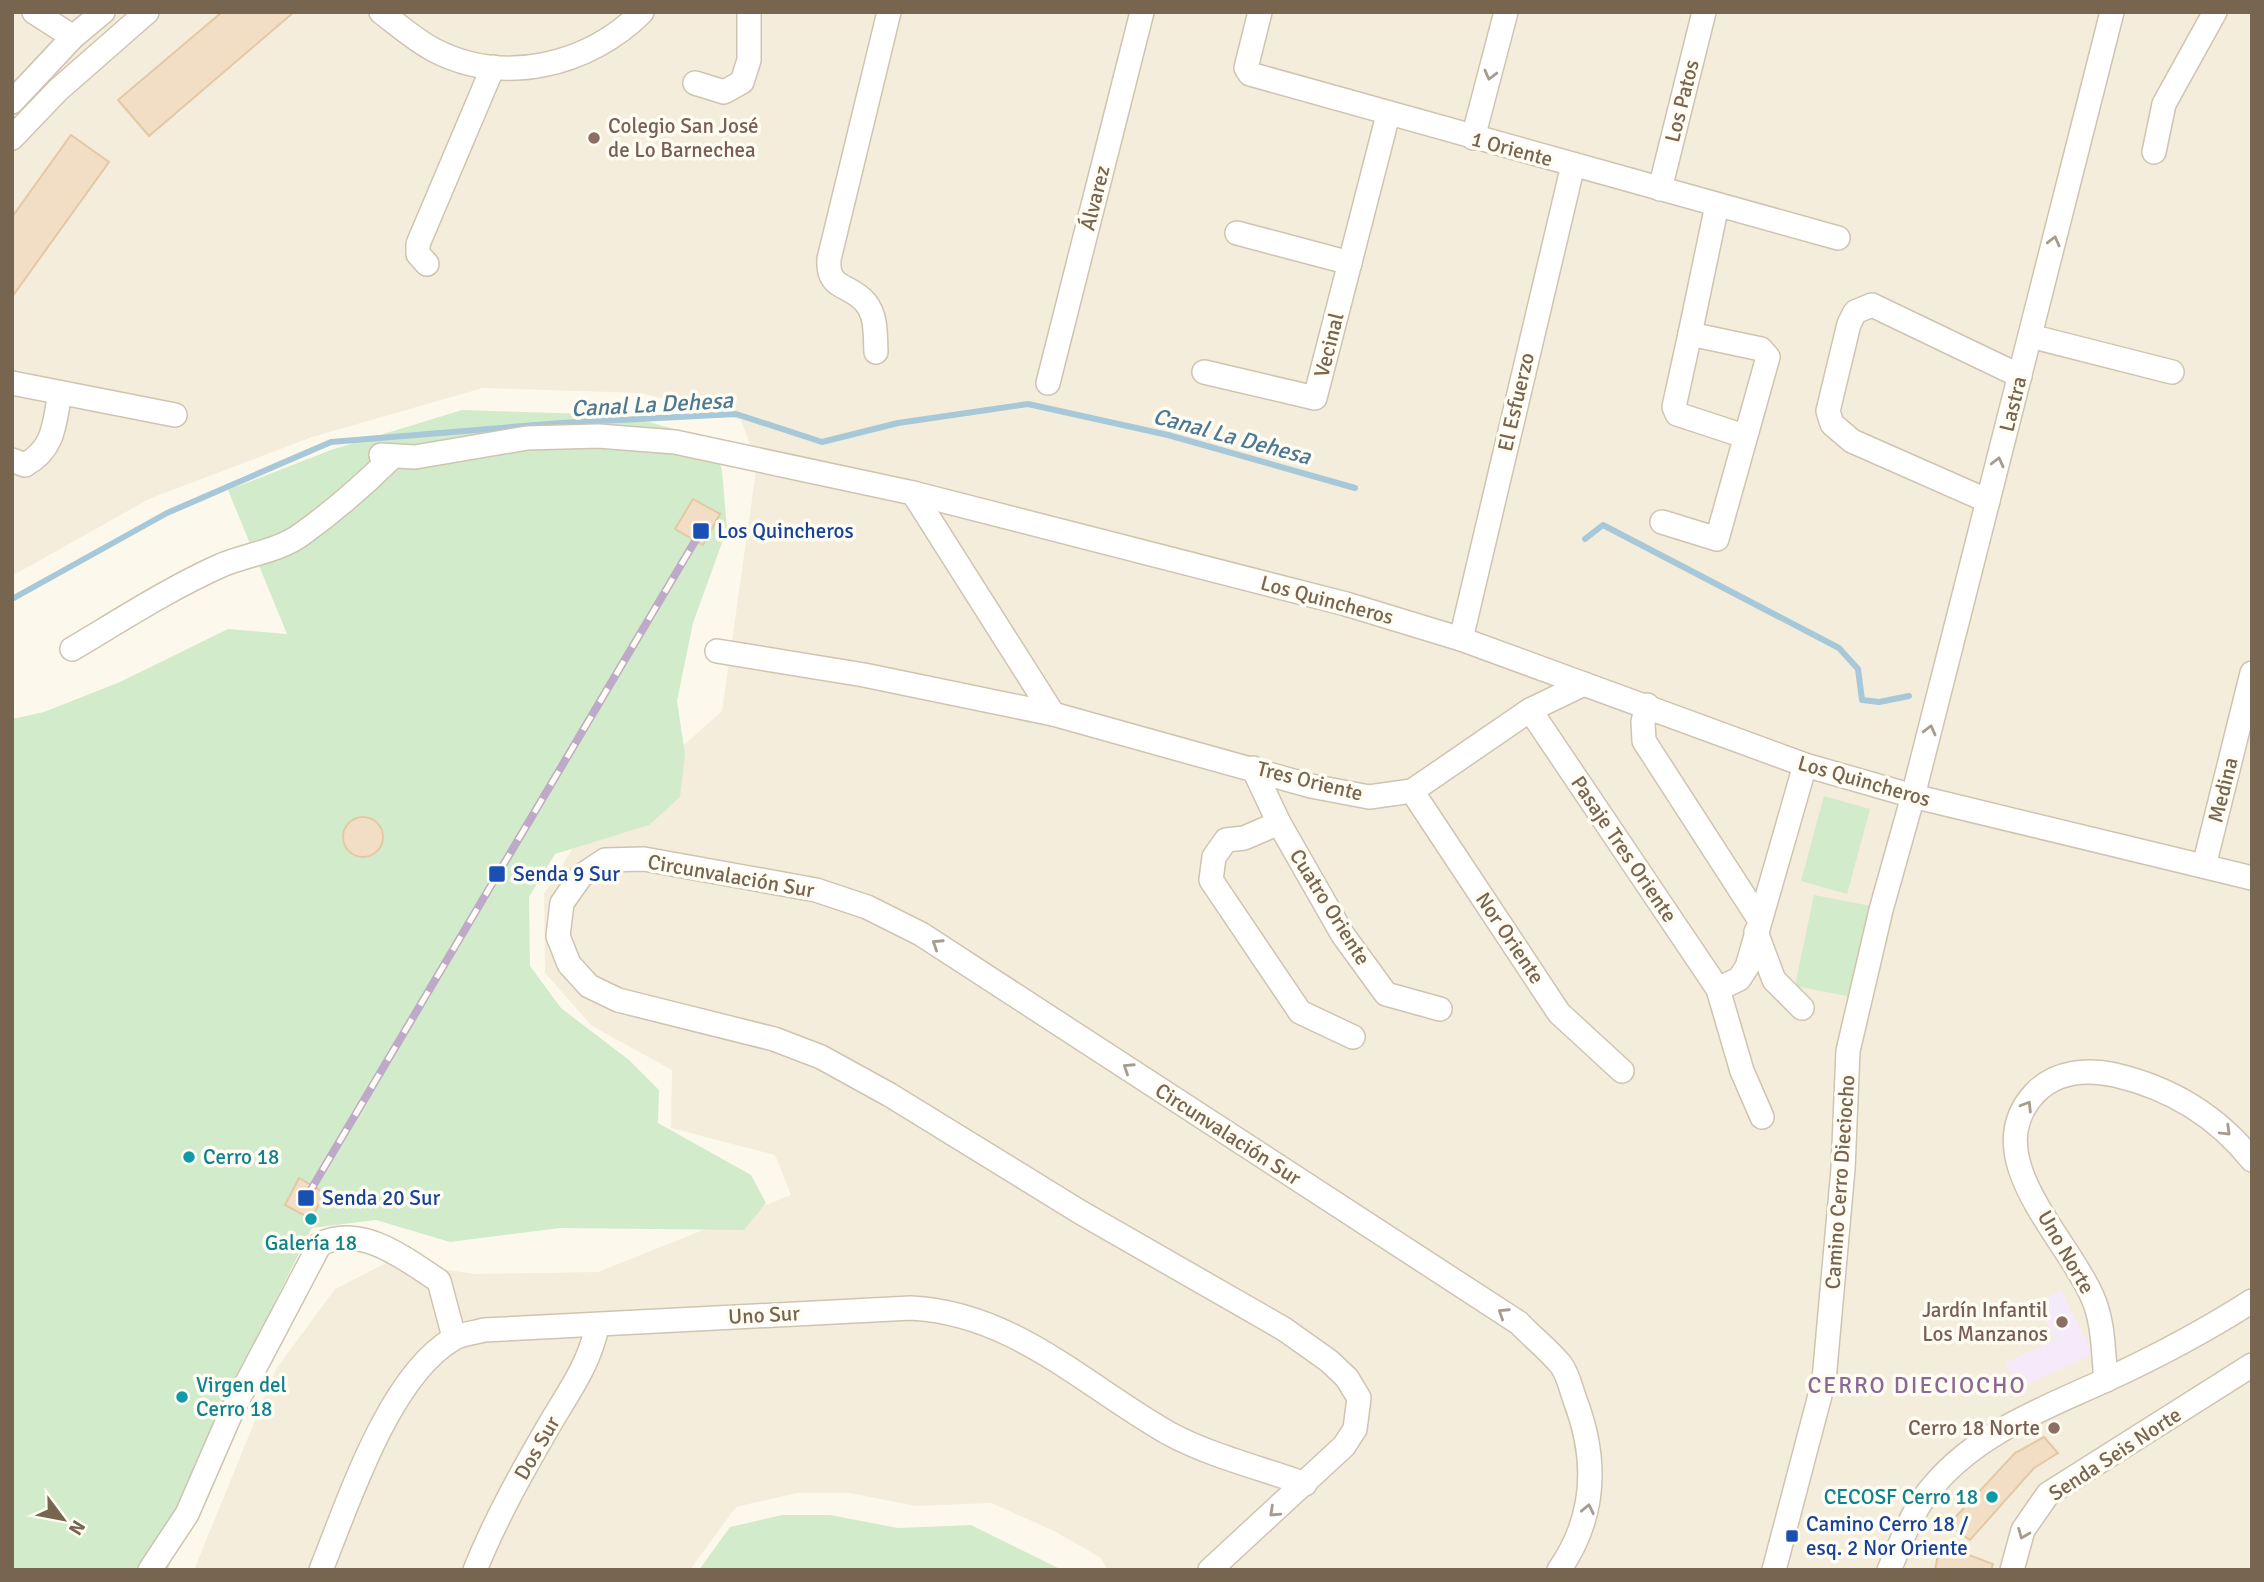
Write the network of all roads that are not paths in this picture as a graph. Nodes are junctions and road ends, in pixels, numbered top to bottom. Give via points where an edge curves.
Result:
1 (34, 12) edge
2 (103, 12) edge
3 (147, 12) edge
4 (381, 12) edge
5 (642, 12) edge
6 (749, 12) edge
7 (889, 12) edge
8 (1142, 12) edge
9 (1260, 12) edge
10 (1506, 12) edge
11 (1704, 12) edge
12 (2112, 12) edge
13 (2214, 12) edge
14 (73, 37) junction
15 (493, 67) junction
16 (695, 83) dead end
17 (12, 102) edge
18 (1388, 115) junction
19 (12, 138) edge
20 (1473, 138) junction
21 (2154, 152) dead end
22 (1573, 165) junction
23 (1660, 189) junction
24 (1717, 205) junction
25 (1237, 233) dead end
26 (1838, 238) dead end
27 (1350, 263) junction
28 (427, 264) dead end
29 (1690, 334) junction
30 (2030, 336) junction
31 (876, 352) dead end
32 (1204, 372) dead end
33 (2172, 372) dead end
34 (2020, 376) junction
35 (12, 383) edge
36 (1048, 383) dead end
37 (60, 393) junction
38 (174, 415) dead end
39 (1744, 436) junction
40 (12, 460) edge
41 (913, 493) junction
42 (1988, 501) junction
43 (1662, 522) dead end
44 (1461, 639) junction
45 (72, 649) dead end
46 (717, 651) dead end
47 (2252, 673) edge
48 (1584, 684) junction
49 (1647, 705) junction
50 (1530, 710) junction
51 (1053, 714) junction
52 (2246, 725) edge
53 (1805, 765) junction
54 (1254, 768) junction
55 (1412, 791) junction
56 (1913, 796) junction
57 (1279, 823) junction
58 (2204, 866) junction
59 (2252, 878) edge
60 (1757, 926) junction
61 (1718, 989) junction
62 (1802, 1008) dead end
63 (1440, 1009) dead end
64 (1353, 1037) dead end
65 (1622, 1071) dead end
66 (1762, 1117) dead end
67 (2252, 1160) edge
68 (2252, 1301) edge
69 (597, 1326) junction
70 (454, 1337) junction
71 (2252, 1365) edge
72 (2106, 1380) junction
73 (1305, 1484) junction
74 (150, 1570) edge
75 (321, 1570) edge
76 (475, 1570) edge
77 (1210, 1570) edge
78 (1559, 1570) edge
79 (1774, 1570) edge
80 (1889, 1570) edge
81 (2012, 1570) edge

1 - 14 street
2 - 14 street
3 - 19 street via 58,90
4 - 15 street via 431,49
5 - 15 street via 606,41 579,55 536,66
6 - 16 street via 749,60 742,82 724,92
7 - 31 street via 828,274 866,303 874,318
8 - 36 street, Álvarez
9 - 18 street, 1 Oriente via 1245,68 1250,74
10 -> 20 street
11 - 23 street, Los Patos
30 -> 12 street, Lastra
13 - 21 street via 2164,104
14 - 17 street
15 - 28 street via 418,244 418,254
18 - 20 street, 1 Oriente
18 - 27 street, Vecinal
20 - 22 street, 1 Oriente
22 - 23 street, 1 Oriente
22 - 44 street, El Esfuerzo
23 - 24 street, 1 Oriente
24 - 26 street, 1 Oriente
24 - 29 street
25 - 27 street
27 - 32 street, Vecinal via 1315,398
29 - 39 street via 1674,407 1677,414
29 - 39 street via 1766,352
30 - 33 street
30 - 34 street, Lastra
42 -> 34 street, Lastra
34 - 42 street via 1872,305 1855,312 1849,324 1828,411 1832,424 1853,441
35 - 37 street
37 - 38 street
37 - 40 street via 52,436 41,456 25,465
39 - 43 street via 1717,539
41 - 44 street, Los Quincheros via 1346,604
41 - 45 street, Los Quincheros via 737,453 636,439 527,438 415,457 387,456 362,487 302,534 224,564
41 - 51 street
56 -> 42 street, Lastra
44 - 48 street, Los Quincheros
46 - 51 street, Tres Oriente via 864,675
47 - 52 street, Medina
48 - 49 street, Los Quincheros
48 - 50 street, Tres Oriente
49 - 53 street, Los Quincheros
49 - 60 street via 1644,741
50 - 55 street, Tres Oriente
50 - 61 street, Pasaje Tres Oriente
51 - 54 street, Tres Oriente
52 - 58 street, Medina
53 - 56 street, Los Quincheros
53 - 60 street
54 - 55 street, Tres Oriente via 1311,786 1369,797
54 - 57 street, Cuatro Oriente
55 - 65 street, Nor Oriente via 1559,1013
56 - 58 street, Los Quincheros
56 - 79 street, Camino Cerro Dieciocho via 1848,1051 1843,1169 1824,1380
57 - 63 street, Cuatro Oriente via 1343,935 1386,994
57 - 64 street via 1244,838 1226,840 1214,857 1211,880 1300,1012
58 - 59 street, Los Quincheros
60 - 61 street via 1740,979
60 - 62 street via 1774,980
61 - 66 street, Pasaje Tres Oriente via 1742,1071
72 -> 67 street, Uno Norte via 2094,1299 2019,1170 2014,1142 2025,1107 2054,1079 2087,1072 2130,1079 2181,1098 2214,1119
68 - 72 street via 2210,1328
69 - 70 street, Uno Sur via 484,1330
69 - 73 street, Uno Sur via 911,1308 947,1311 1006,1330 1174,1436
69 - 76 street, Dos Sur via 580,1377 492,1527
70 - 74 street via 439,1282 387,1247 338,1235 320,1244 231,1413 187,1514
70 - 75 street, Uno Sur via 427,1359 397,1399 357,1480
71 -> 81 street, Senda Seis Norte via 2048,1494 2023,1530
72 - 80 street via 2028,1413 1976,1447 1934,1485 1910,1521
73 -> 77 street, Circunvalación Sur
78 -> 73 street, Circunvalación Sur via 1585,1522 1591,1458 1563,1366 1519,1323 893,918 816,890 644,859 605,860 581,876 562,903 558,936 569,964 589,986 618,1000 774,1039 821,1057 1273,1322 1329,1360 1359,1398 1359,1414 1345,1446

